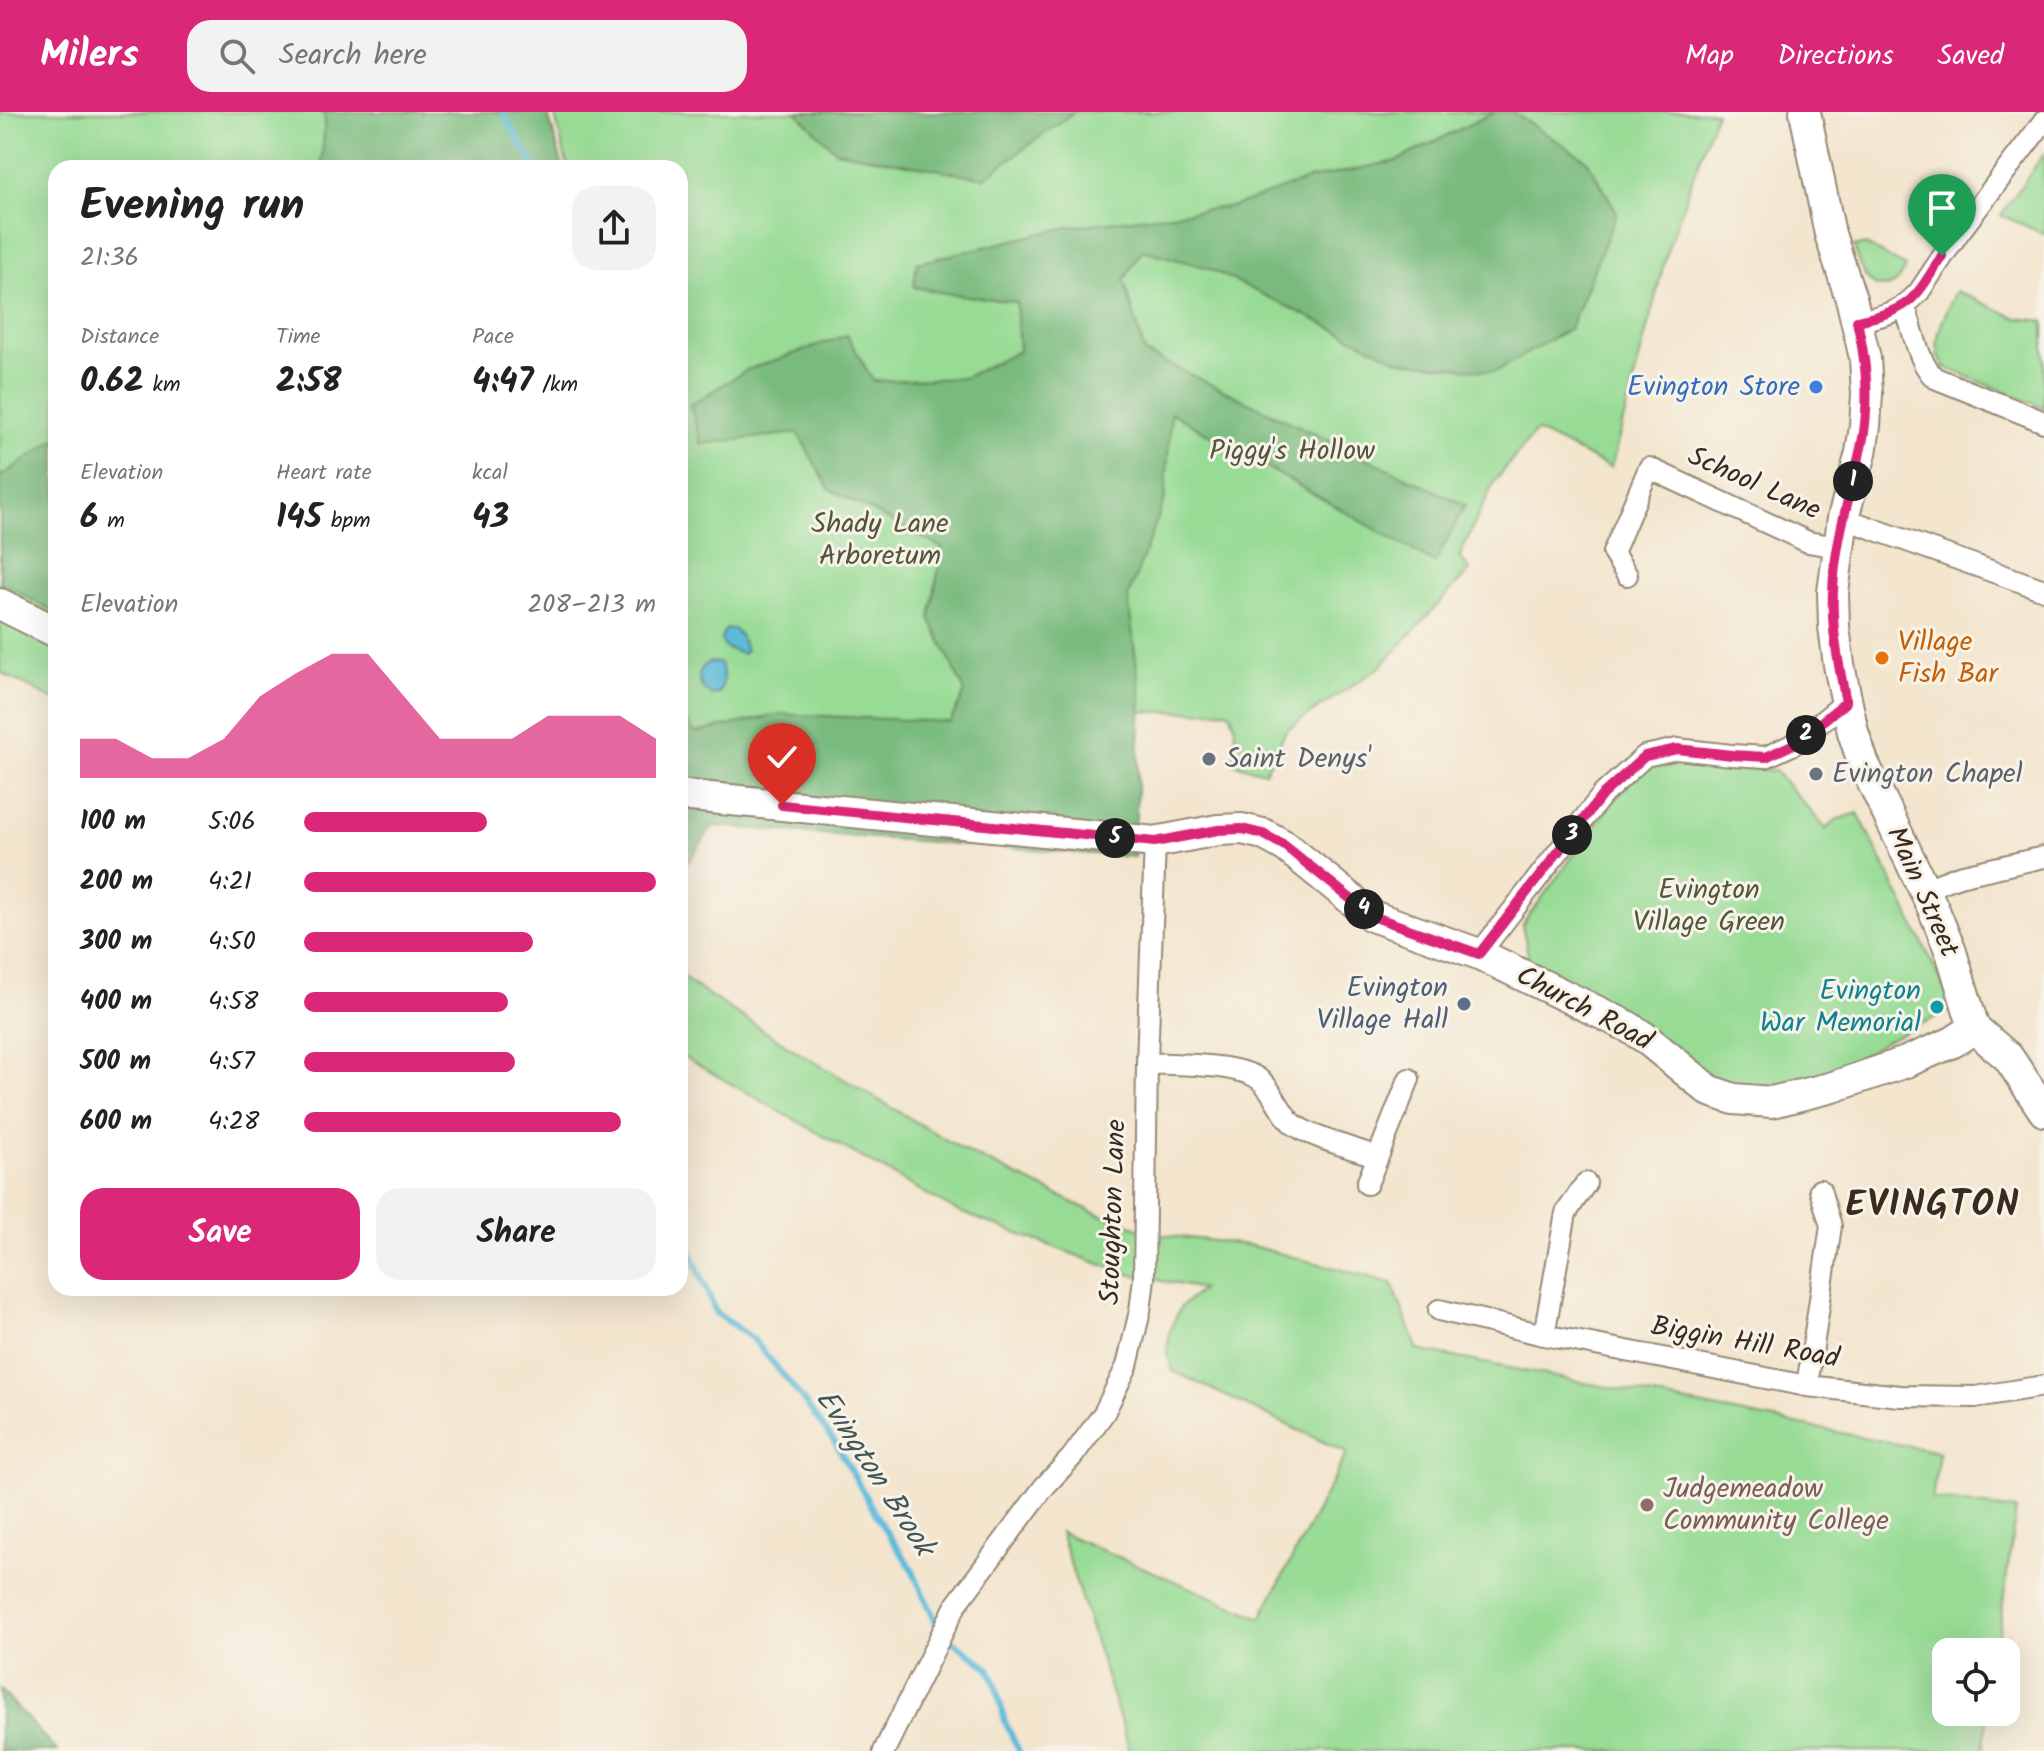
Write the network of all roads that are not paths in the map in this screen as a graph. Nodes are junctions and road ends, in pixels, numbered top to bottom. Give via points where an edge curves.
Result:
1 (1805, 112) edge
2 (2044, 121) edge
3 (1904, 306) junction
4 (1857, 321) junction
5 (2044, 422) edge
6 (1841, 532) junction
7 (1627, 575) dead end
8 (2044, 590) edge
9 (0, 604) edge
10 (48, 628) edge
11 (1846, 702) junction
12 (688, 796) edge
13 (1155, 842) junction
14 (2044, 857) edge
15 (1925, 889) junction
16 (1479, 954) junction
17 (1974, 1028) junction
18 (1147, 1063) junction
19 (1409, 1079) dead end
20 (2044, 1111) edge
21 (1378, 1157) junction
22 (1586, 1183) dead end
23 (1367, 1184) dead end
24 (1820, 1190) dead end
25 (1439, 1310) dead end
26 (1544, 1335) junction
27 (1807, 1386) junction
28 (2044, 1386) edge
29 (884, 1751) edge

1 - 4 street, Main Street via 1830,234
2 - 3 street
3 - 4 street
3 - 5 street via 1927,372
4 - 6 street, Main Street via 1865,358 1865,426
6 - 7 street, School Lane via 1808,542 1649,468 1604,554
6 - 8 street, School Lane
6 - 11 street, Main Street via 1834,627
9 - 10 street
11 - 15 street, Main Street via 1863,762
11 - 16 street via 1794,744 1766,757 1677,749 1645,756 1603,794
12 - 13 street, Church Road
13 - 16 street, Church Road via 1218,830 1263,834 1372,916
13 - 18 street, Stoughton Lane
14 - 15 street
15 - 17 street, Main Street
16 - 17 street, Church Road via 1627,1026 1710,1091 1734,1099 1772,1102 1833,1087 1930,1052
17 - 20 street via 2008,1057
18 - 21 street via 1201,1065 1254,1076 1293,1125
18 - 29 street, Stoughton Lane via 1144,1278 1127,1366 1104,1413 956,1605
19 - 21 street
21 - 23 street
22 - 26 street via 1566,1213
24 - 27 street via 1831,1226
25 - 26 street, Biggin Hill Road
26 - 27 street, Biggin Hill Road
27 - 28 street, Biggin Hill Road via 1975,1397

